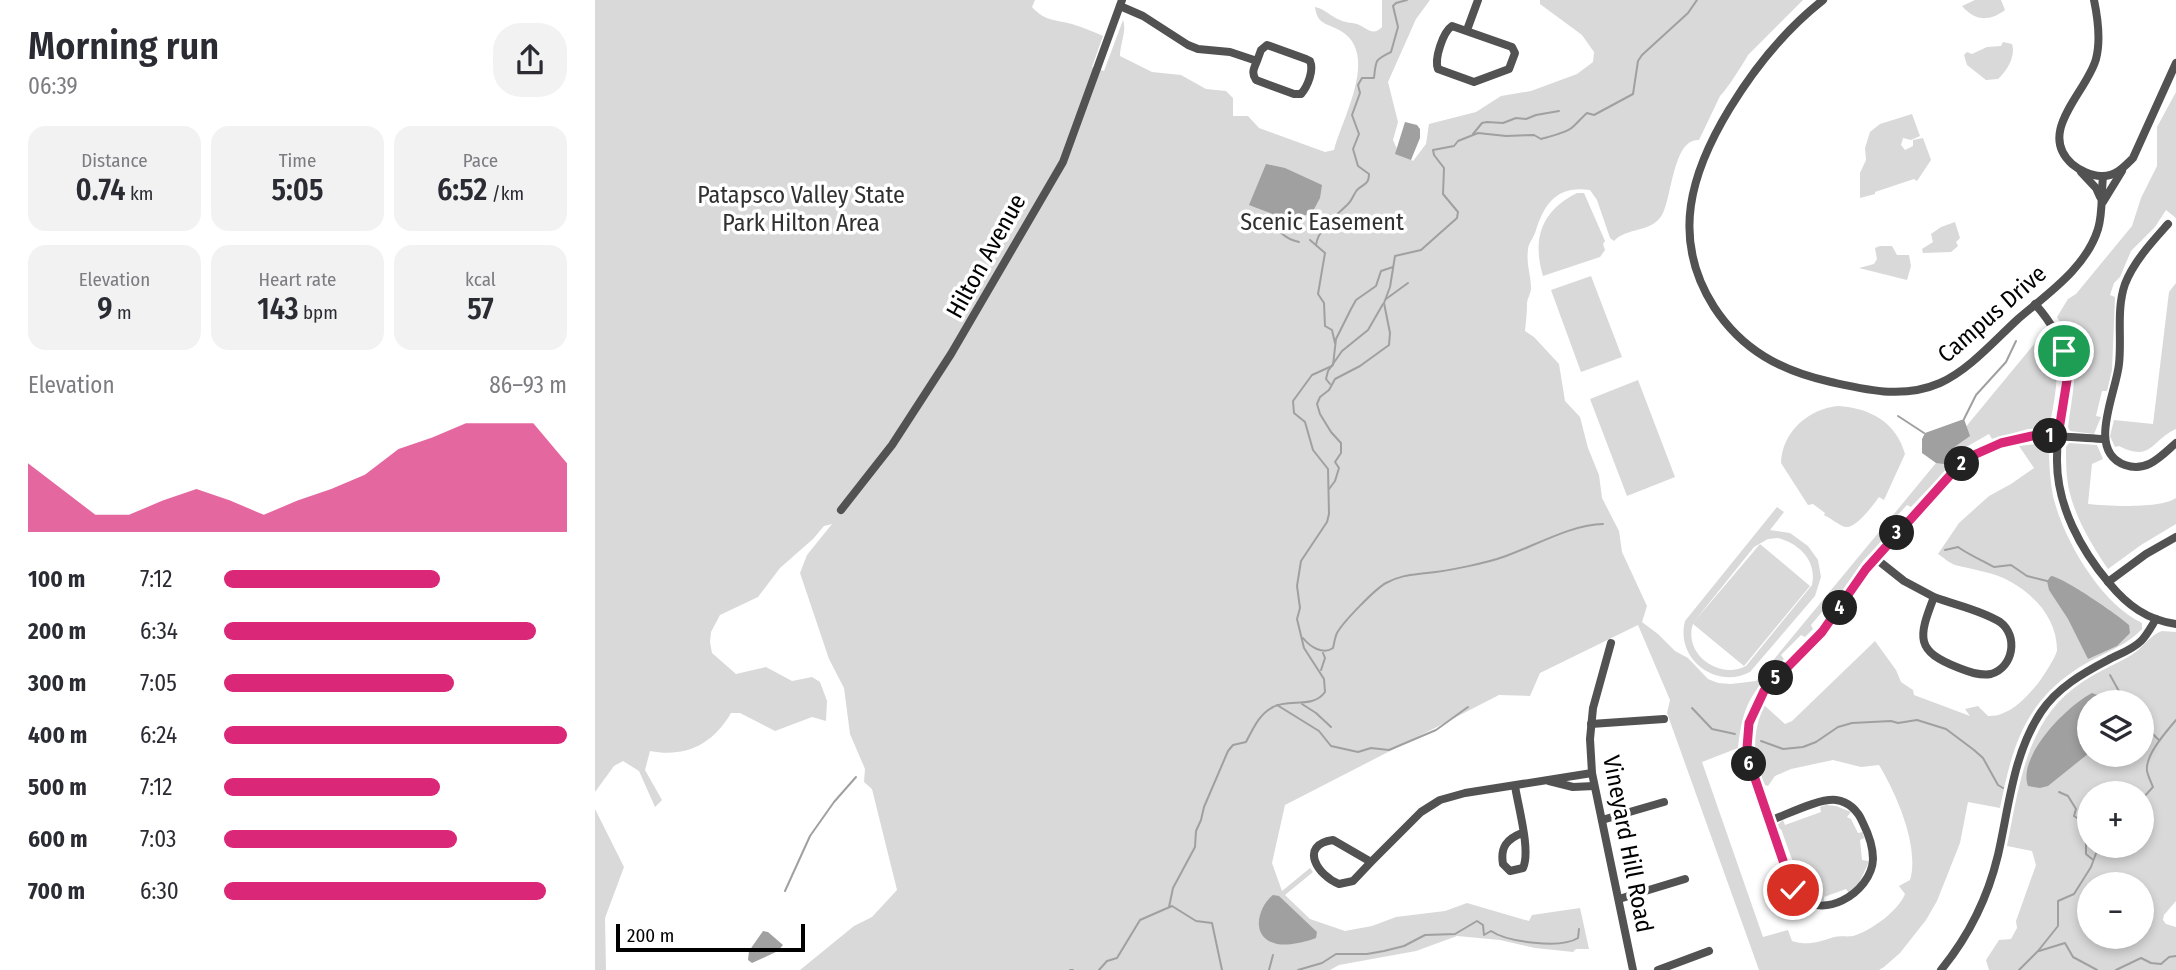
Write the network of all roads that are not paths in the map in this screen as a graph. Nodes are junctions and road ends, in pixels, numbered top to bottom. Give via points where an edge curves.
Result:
1 (1478, 0) edge
2 (1823, 0) edge
3 (2094, 0) edge
4 (1121, 3) edge
5 (1467, 30) junction
6 (1257, 61) junction
7 (2176, 63) edge
8 (2126, 166) junction
9 (2076, 167) junction
10 (2103, 177) junction
11 (2101, 202) junction
12 (2168, 224) dead end
13 (2035, 304) junction
14 (2058, 436) junction
15 (2105, 439) junction
16 (2176, 443) edge
17 (841, 510) dead end
18 (2176, 537) edge
19 (1875, 558) junction
20 (2108, 582) junction
21 (1934, 597) junction
22 (2155, 619) junction
23 (2176, 624) edge
24 (1611, 643) dead end
25 (1664, 719) dead end
26 (1591, 724) junction
27 (1592, 773) junction
28 (1549, 781) junction
29 (1515, 786) junction
30 (1594, 786) junction
31 (1664, 802) dead end
32 (1602, 820) junction
33 (1769, 821) junction
34 (1523, 833) junction
35 (1371, 862) junction
36 (1685, 879) dead end
37 (1619, 899) junction
38 (1709, 951) dead end
39 (1633, 970) edge
40 (1658, 970) edge
41 (1941, 970) edge

1 - 5 street
2 - 13 street, Campus Drive via 1781,38 1752,74 1723,119 1696,177 1689,218 1691,249 1702,285 1723,320 1748,346 1784,368 1895,393 1926,388 1958,372
3 - 9 street via 2099,35 2096,57 2059,134 2064,156
4 - 6 street via 1188,45
4 - 17 street, Hilton Avenue via 1063,162 951,354 892,445
5 - 5 street via 1512,47 1515,53 1509,69 1474,82 1438,69 1436,61 1447,29
6 - 6 street via 1268,45 1310,61 1312,69 1301,94 1293,94 1256,80 1253,69
7 - 8 street
8 - 10 street
8 - 11 street
9 - 10 street
9 - 11 street via 2096,188
10 - 11 street, Campus Drive
11 - 13 street, Campus Drive via 2098,229 2085,254
12 - 15 street via 2133,269 2122,294 2119,364
13 - 14 street via 2055,328 2064,351 2067,380
14 - 15 street
14 - 19 street via 2015,439 1976,454 1953,472
14 - 20 street via 2064,505 2085,550
15 - 16 street via 2108,453 2132,467 2149,464
18 - 20 street
19 - 21 street
19 - 33 street via 1832,620 1764,691 1753,712 1747,737 1749,761
20 - 22 street via 2130,606
21 - 21 street via 1922,637 1928,651 1980,674 2002,668 2012,643 2005,627
22 - 23 street
22 - 41 street via 2133,647 2065,686 2033,725 2019,759 1987,892
24 - 26 street, Vineyard Hill Road
25 - 26 street
26 - 27 street, Vineyard Hill Road
27 - 28 street
27 - 30 street, Vineyard Hill Road
28 - 29 street
28 - 30 street
29 - 34 street
29 - 35 street via 1440,800 1421,812
30 - 32 street, Vineyard Hill Road
31 - 32 street
32 - 37 street, Vineyard Hill Road
33 - 33 street via 1831,800 1851,806 1862,819 1873,858 1862,886 1834,903 1806,902 1793,890
34 - 34 street via 1525,864 1510,871 1503,864 1502,852 1508,840
35 - 35 street via 1333,840 1314,853 1319,868 1339,884 1353,881
36 - 37 street
37 - 39 street, Vineyard Hill Road
38 - 40 street

